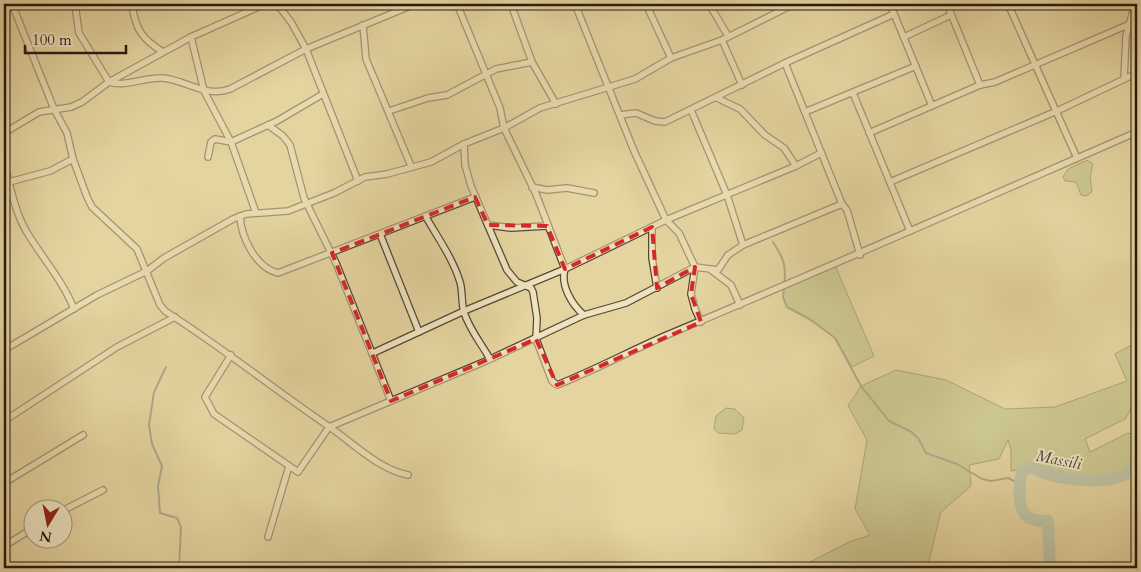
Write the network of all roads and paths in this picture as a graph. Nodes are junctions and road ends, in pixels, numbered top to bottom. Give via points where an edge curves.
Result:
1 (6, 4) edge
2 (12, 4) edge
3 (75, 4) edge
4 (132, 4) edge
5 (265, 4) edge
6 (277, 4) edge
7 (392, 4) edge
8 (415, 4) edge
9 (457, 4) edge
10 (511, 4) edge
11 (576, 4) edge
12 (646, 4) edge
13 (709, 4) edge
14 (794, 4) edge
15 (890, 4) edge
16 (947, 4) edge
17 (1008, 4) edge
18 (1135, 4) edge
19 (397, 11) junction
20 (4, 12) edge
21 (894, 14) junction
22 (951, 15) junction
23 (1134, 21) edge
24 (363, 25) junction
25 (728, 36) junction
26 (191, 37) junction
27 (904, 37) junction
28 (722, 40) junction
29 (306, 50) junction
30 (163, 52) junction
31 (671, 58) junction
32 (532, 62) junction
33 (785, 63) junction
34 (1034, 64) junction
35 (916, 66) junction
36 (1137, 73) edge
37 (486, 74) junction
38 (1124, 79) junction
39 (109, 82) junction
40 (742, 85) junction
41 (980, 85) junction
42 (609, 86) junction
43 (204, 91) junction
44 (853, 93) junction
45 (323, 94) junction
46 (718, 98) junction
47 (556, 104) junction
48 (932, 106) junction
49 (54, 109) junction
50 (691, 110) junction
51 (389, 111) junction
52 (1057, 111) junction
53 (805, 112) junction
54 (620, 115) junction
55 (268, 125) junction
56 (504, 128) junction
57 (1137, 132) edge
58 (4, 133) edge
59 (869, 133) junction
60 (231, 142) junction
61 (464, 144) junction
62 (821, 152) junction
63 (208, 157) dead end
64 (1077, 158) junction
65 (73, 160) junction
66 (4, 165) edge
67 (411, 166) junction
68 (796, 166) junction
69 (358, 181) junction
70 (9, 182) junction
71 (890, 182) junction
72 (532, 187) junction
73 (594, 193) dead end
74 (727, 195) junction
75 (475, 197) junction
76 (307, 204) junction
77 (842, 204) junction
78 (256, 213) junction
79 (240, 216) junction
80 (426, 217) junction
81 (666, 220) junction
82 (488, 225) junction
83 (547, 226) junction
84 (652, 227) junction
85 (910, 231) junction
86 (380, 234) junction
87 (743, 245) junction
88 (332, 253) junction
89 (860, 254) junction
90 (695, 267) junction
91 (565, 269) junction
92 (712, 270) junction
93 (147, 271) junction
94 (524, 284) junction
95 (657, 288) junction
96 (740, 306) junction
97 (74, 309) junction
98 (464, 311) junction
99 (584, 315) junction
100 (175, 317) junction
101 (701, 322) junction
102 (419, 332) junction
103 (536, 339) junction
104 (4, 350) edge
105 (373, 353) junction
106 (231, 355) junction
107 (490, 359) junction
108 (391, 400) junction
109 (4, 421) edge
110 (329, 428) junction
111 (83, 434) dead end
112 (289, 466) junction
113 (408, 475) dead end
114 (4, 484) edge
115 (103, 490) dead end
116 (72, 506) edge
117 (22, 535) edge
118 (268, 537) dead end
119 (4, 546) edge

1 - 20 street
2 - 49 street
3 - 39 street via 78,33
4 - 30 street via 138,29 147,42
5 - 26 street
6 - 29 street
7 - 19 street
8 - 19 street
9 - 37 street
10 - 32 street
11 - 42 street
12 - 31 street
13 - 25 street
14 - 25 street
15 - 21 street
16 - 22 street
17 - 34 street
18 - 23 street
19 - 24 street
21 - 27 street
21 - 33 street
22 - 27 street
22 - 41 street
23 - 34 street
23 - 38 street via 1126,36
24 - 29 street
24 - 51 street via 366,59
25 - 28 street
26 - 30 street
26 - 43 street
27 - 35 street
28 - 31 street
28 - 40 street
29 - 43 street via 230,90
29 - 45 street
30 - 39 street
31 - 42 street via 635,79
32 - 37 street via 510,65
32 - 47 street
33 - 40 street
33 - 53 street
34 - 41 street via 996,82
34 - 52 street
35 - 44 street
35 - 48 street
36 - 38 street
37 - 51 street via 447,96 428,98
37 - 56 street via 500,108
38 - 52 street
39 - 43 street via 118,84 164,78
39 - 49 street via 82,102
40 - 46 street
41 - 48 street
42 - 47 street
42 - 54 street
43 - 60 street
44 - 53 street
44 - 59 street
45 - 55 street
45 - 69 street
46 - 50 street
46 - 68 street via 740,109 765,135 784,148
47 - 56 street via 540,108
48 - 59 street
49 - 58 street via 22,120
49 - 65 street via 67,133
50 - 54 street via 665,122 636,113
50 - 74 street
51 - 67 street
52 - 64 street
52 - 71 street
53 - 62 street
54 - 81 street
55 - 60 street
55 - 76 street via 290,145
56 - 61 street
56 - 72 street
57 - 64 street
59 - 71 street
60 - 63 street via 215,139 211,142
60 - 78 street
61 - 67 street via 431,162
61 - 75 street via 465,165
62 - 68 street
62 - 77 street
64 - 85 street
65 - 70 street via 50,171
65 - 93 street via 92,207 137,248
66 - 70 street
67 - 69 street
68 - 74 street
69 - 76 street
70 - 97 street via 27,233
71 - 85 street
72 - 73 street
72 - 83 street
74 - 81 street
74 - 87 street
75 - 80 street
75 - 82 street
76 - 78 street via 278,213
76 - 88 street
77 - 87 street
77 - 89 street via 847,210
78 - 79 street
79 - 88 street via 248,244 261,263 274,272
79 - 93 street via 164,258
80 - 86 street
80 - 98 street via 460,282
81 - 84 street
81 - 90 street via 679,233
82 - 83 street via 511,228
82 - 94 street via 511,277
83 - 91 street
84 - 91 street
84 - 95 street via 652,258
85 - 89 street
86 - 88 street
86 - 102 street
87 - 92 street via 728,255 721,268
88 - 105 street
89 - 96 street
90 - 92 street
90 - 95 street
90 - 101 street via 691,294
91 - 94 street
91 - 99 street via 563,280 566,288
92 - 96 street via 731,285
93 - 97 street
93 - 100 street via 160,305
94 - 98 street
94 - 103 street via 531,288 536,300
95 - 99 street via 620,306
96 - 101 street
97 - 104 street
98 - 102 street
98 - 107 street
99 - 103 street
100 - 106 street
100 - 109 street via 117,347
101 - 103 street via 557,385 552,381
102 - 105 street
103 - 107 street
105 - 108 street
106 - 110 street
106 - 112 street via 205,402 214,414
107 - 108 street
108 - 110 street
110 - 112 street via 298,472
110 - 113 street via 387,468
111 - 114 street
112 - 118 street
115 - 116 street
117 - 119 street

